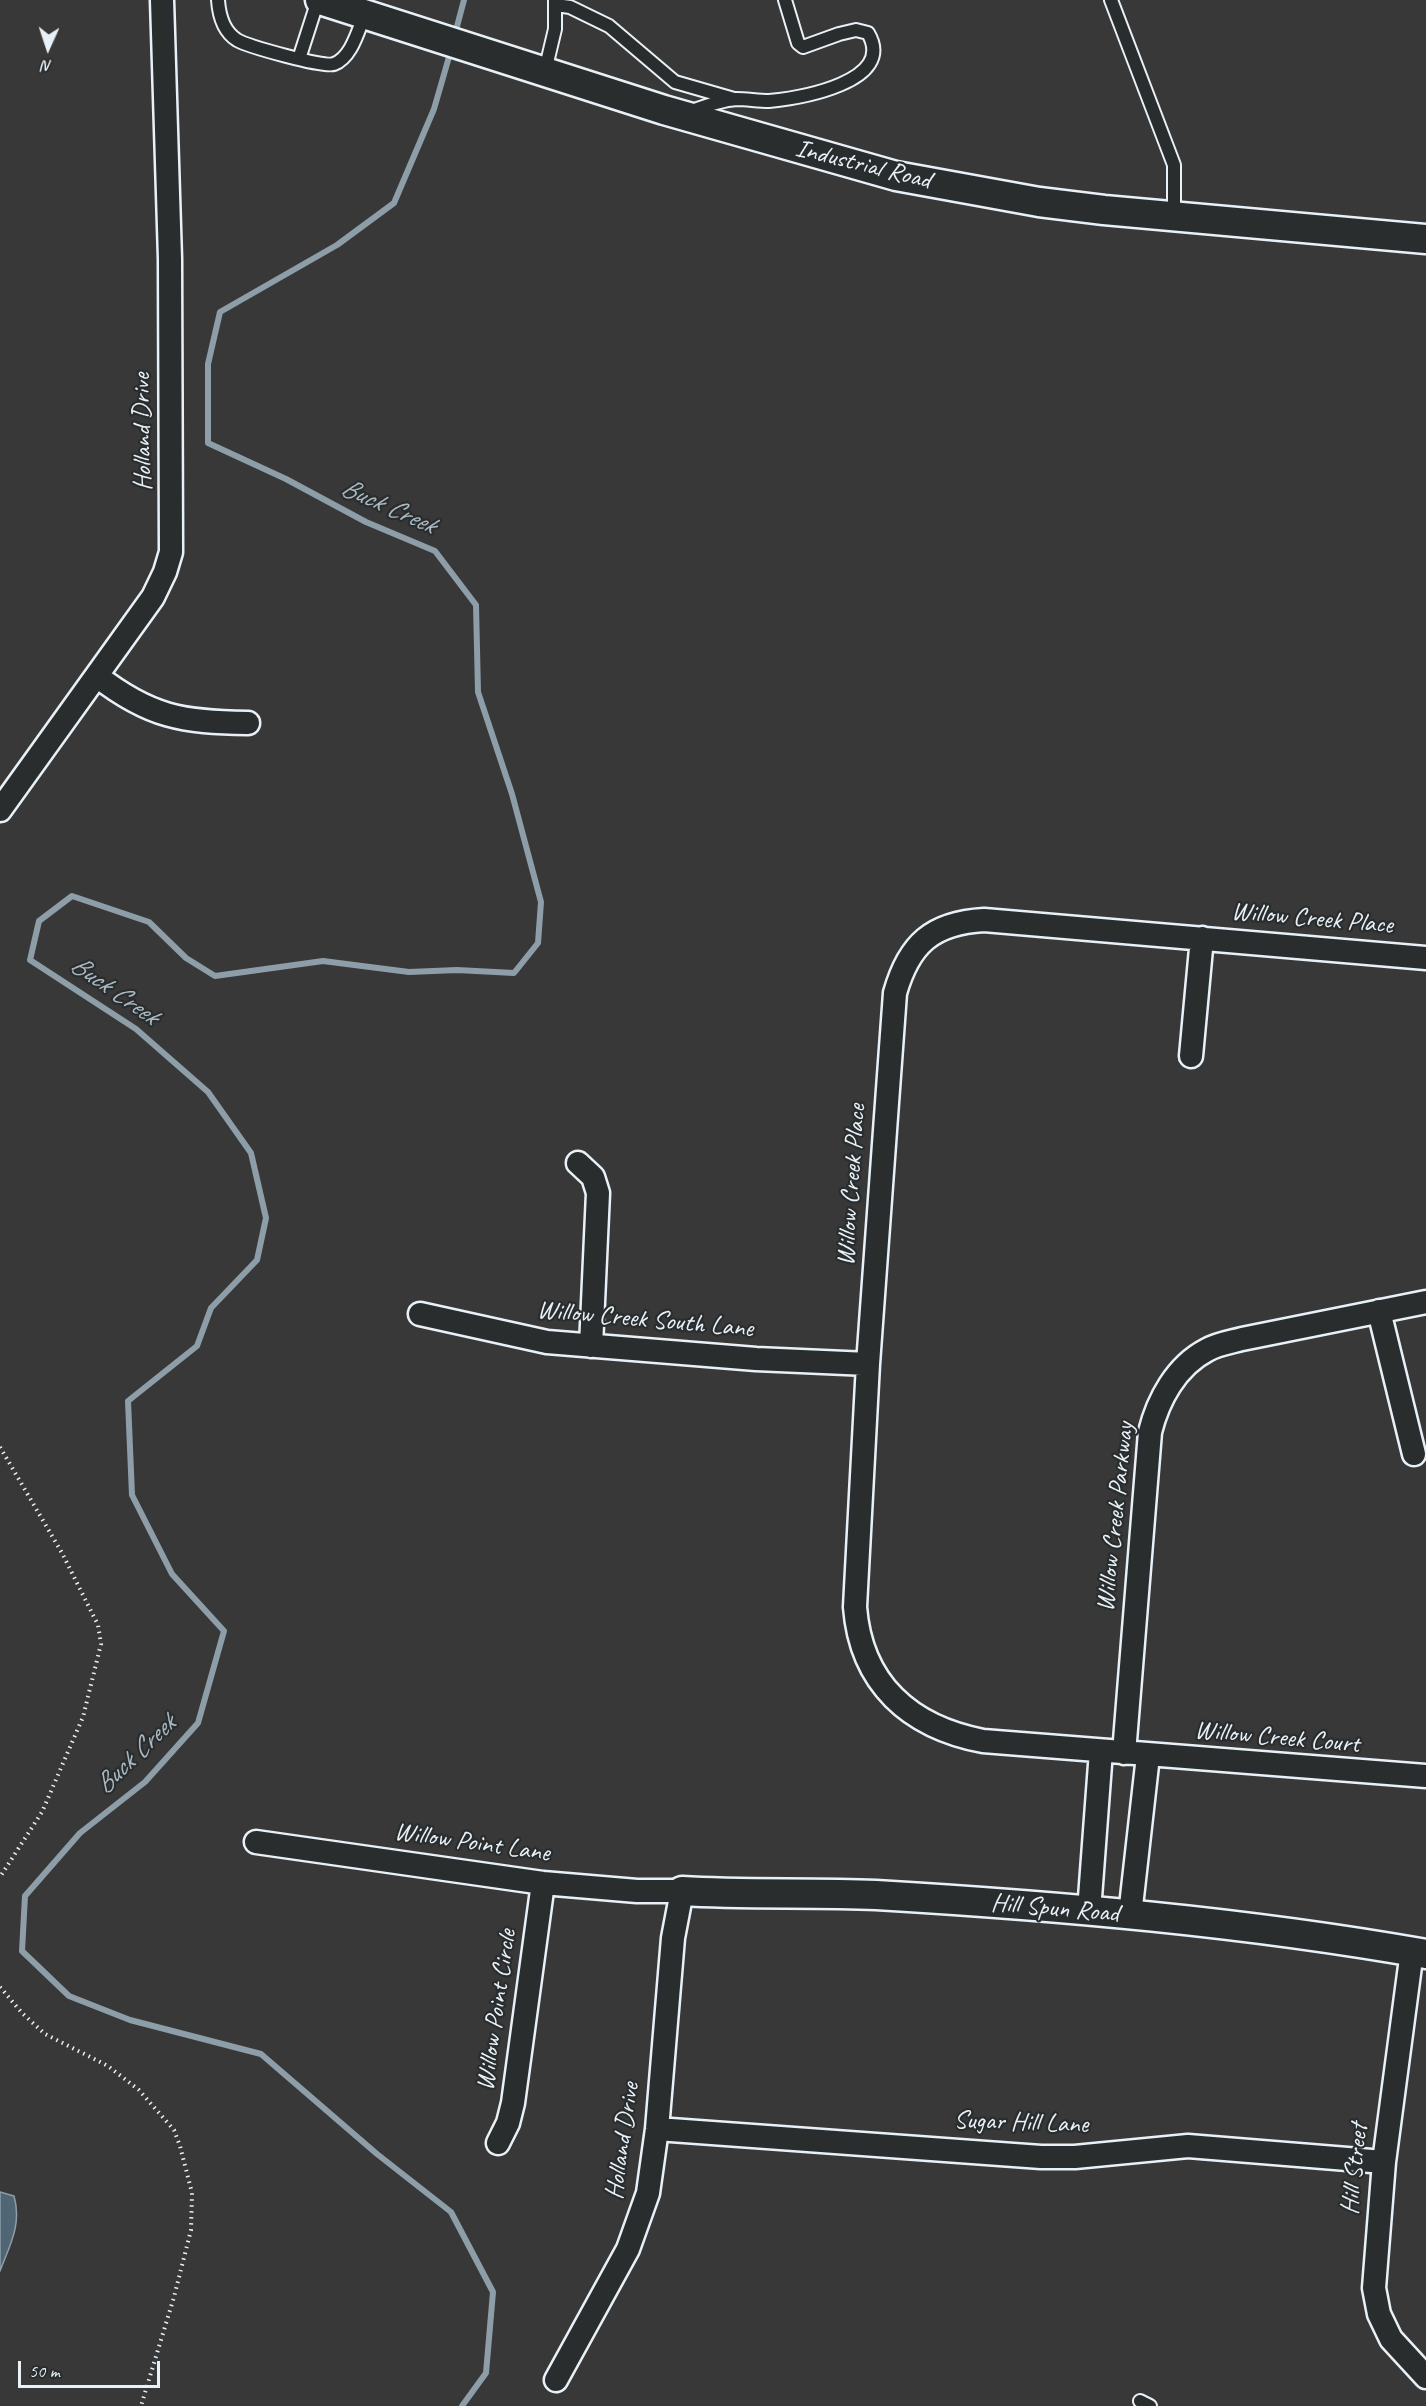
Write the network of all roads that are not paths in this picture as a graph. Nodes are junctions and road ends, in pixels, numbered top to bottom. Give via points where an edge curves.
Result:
1 (162, 0) edge
2 (218, 0) edge
3 (319, 0) edge
4 (784, 0) edge
5 (1111, 0) edge
6 (555, 3) edge
7 (364, 14) junction
8 (298, 59) junction
9 (545, 71) junction
10 (735, 99) junction
11 (681, 115) junction
12 (1174, 216) junction
13 (1426, 239) edge
14 (97, 676) junction
15 (248, 723) dead end
16 (0, 810) edge
17 (1202, 938) junction
18 (1426, 958) edge
19 (1191, 1056) dead end
20 (578, 1162) dead end
21 (1426, 1302) edge
22 (1379, 1311) junction
23 (420, 1314) dead end
24 (591, 1346) junction
25 (868, 1364) junction
26 (1414, 1454) dead end
27 (1101, 1751) junction
28 (1124, 1753) junction
29 (1148, 1756) junction
30 (1426, 1776) edge
31 (256, 1842) dead end
32 (543, 1883) junction
33 (682, 1891) junction
34 (1089, 1911) junction
35 (1130, 1916) junction
36 (1419, 1952) edge
37 (657, 2129) junction
38 (498, 2142) dead end
39 (1384, 2162) junction
40 (1426, 2377) edge
41 (556, 2380) dead end

1 - 14 street, Holland Drive via 173,533 165,572 153,597
2 - 8 lane via 218,13 225,29 237,40
3 - 7 street, Industrial Road
3 - 8 lane
4 - 10 lane via 798,43 803,47 856,30 868,33 873,42 871,60 857,78 823,91 768,101
5 - 12 lane via 1174,165
6 - 9 lane via 555,28
6 - 10 lane via 570,6 609,26 675,82
7 - 8 lane via 352,45 333,65
7 - 9 street, Industrial Road
9 - 11 street, Industrial Road
10 - 11 lane
11 - 12 street, Industrial Road via 896,176 1039,202
12 - 13 street, Industrial Road
14 - 15 street via 140,706 166,716
14 - 16 street, Holland Drive
17 - 18 street, Willow Creek Place
17 - 19 street
17 - 25 street, Willow Creek Place via 984,920 943,927 914,949 902,969 895,993
20 - 24 street via 592,1177 598,1193
21 - 22 street, Willow Creek Parkway
22 - 26 street
22 - 28 street, Willow Creek Parkway via 1215,1347 1194,1359 1166,1390 1150,1432
23 - 24 street, Willow Creek South Lane via 521,1338
24 - 25 street, Willow Creek South Lane
25 - 27 street, Willow Creek Place via 855,1608 856,1628 866,1659 894,1697 938,1730 983,1741
27 - 28 street, Willow Creek Place
27 - 34 street
28 - 29 street, Willow Creek Court
29 - 30 street, Willow Creek Court
29 - 35 street
31 - 32 street, Willow Point Lane
32 - 33 street, Willow Point Lane
32 - 38 street, Willow Point Circle via 513,2103
33 - 34 street, Hill Spun Road via 877,1896
33 - 37 street, Holland Drive via 673,1938
34 - 35 street, Hill Spun Road
35 - 36 street, Hill Spun Road via 1334,1938
36 - 39 street, Hill Street
37 - 39 street, Sugar Hill Lane via 1041,2157 1188,2146
37 - 41 street, Holland Drive via 644,2211
39 - 40 street, Hill Street via 1374,2265 1376,2301 1391,2339

